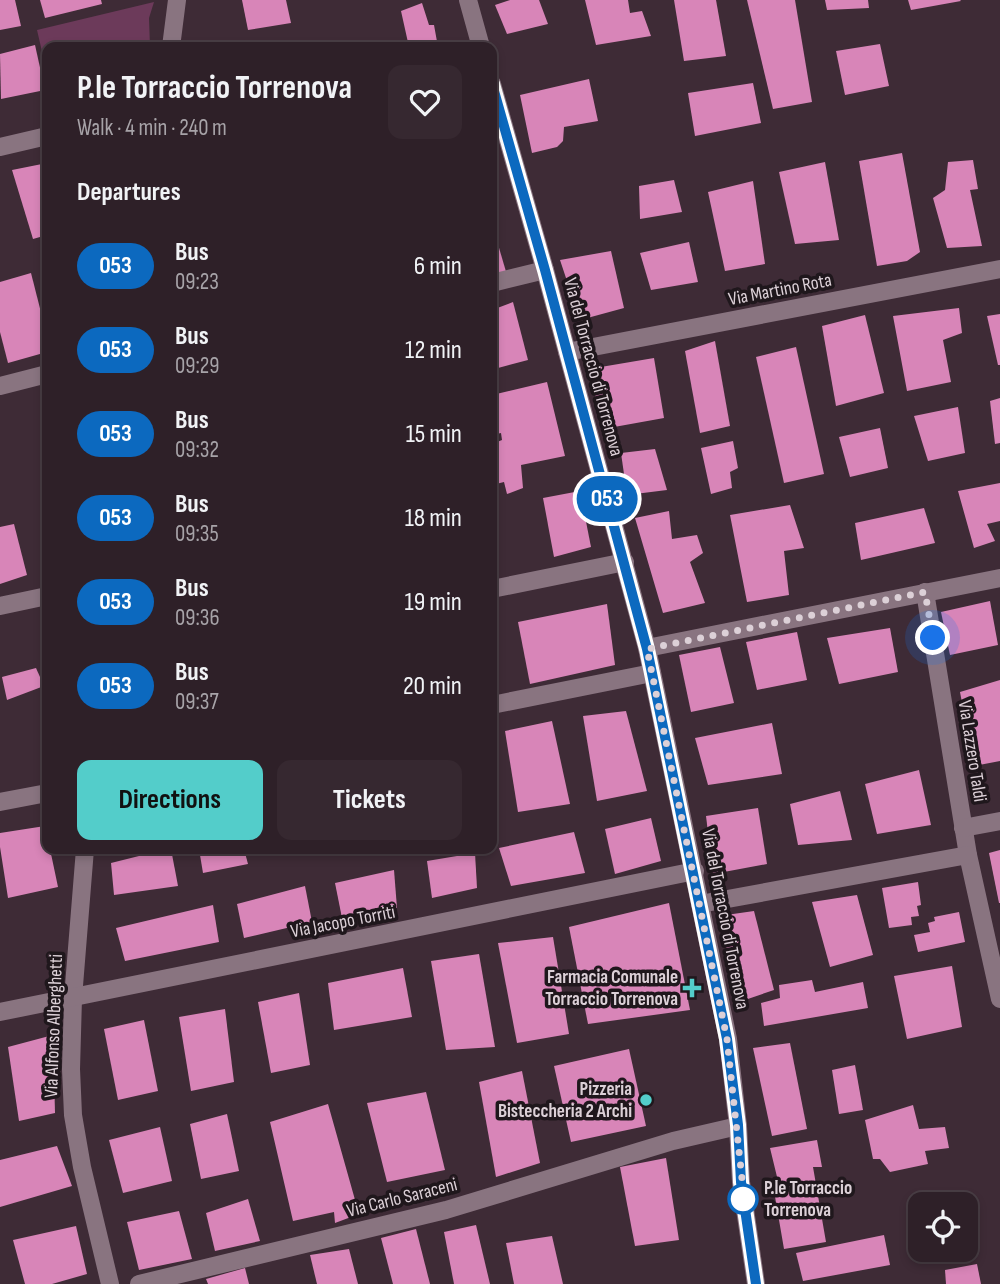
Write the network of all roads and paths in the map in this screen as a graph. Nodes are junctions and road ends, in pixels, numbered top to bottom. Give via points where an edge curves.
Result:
1 (177, 0) edge
2 (468, 0) edge
3 (172, 42) edge
4 (480, 42) edge
5 (497, 104) edge
6 (42, 137) edge
7 (0, 147) edge
8 (1000, 269) edge
9 (545, 270) junction
10 (497, 282) edge
11 (567, 352) junction
12 (42, 375) edge
13 (0, 386) edge
14 (625, 562) junction
15 (1000, 578) edge
16 (497, 588) edge
17 (925, 592) junction
18 (42, 597) edge
19 (0, 606) edge
20 (647, 649) junction
21 (652, 673) junction
22 (497, 704) edge
23 (42, 794) edge
24 (0, 802) edge
25 (1000, 821) edge
26 (964, 828) junction
27 (85, 854) edge
28 (968, 855) junction
29 (695, 872) junction
30 (700, 904) junction
31 (73, 998) junction
32 (1000, 999) edge
33 (0, 1012) edge
34 (738, 1125) junction
35 (110, 1284) edge
36 (139, 1284) edge
37 (756, 1284) edge

1 - 3 street
2 - 4 street
5 - 9 street, Via del Torraccio di Torrenova
6 - 7 street
8 - 11 street, Via Martino Rota
9 - 10 street
9 - 11 street, Via del Torraccio di Torrenova
11 - 14 street, Via del Torraccio di Torrenova
12 - 13 street
14 - 16 street
14 - 20 street, Via del Torraccio di Torrenova
15 - 17 street
17 - 20 street
17 - 26 street, Via Lazzero Taldi
18 - 19 street
20 - 21 street, Via del Torraccio di Torrenova
21 - 22 street
21 - 29 street, Via del Torraccio di Torrenova
23 - 24 street
25 - 26 street
26 - 28 street, Via Lazzero Taldi
27 - 31 street, Via Alfonso Alberghetti
28 - 30 street
28 - 32 street, Via Lazzero Taldi
29 - 30 street, Via del Torraccio di Torrenova
29 - 31 street, Via Jacopo Torriti
30 - 34 street, Via del Torraccio di Torrenova via 726,1031
31 - 33 street, Via Jacopo Torriti
31 - 35 street, Via Alfonso Alberghetti via 73,1115
34 - 36 street, Via Carlo Saraceni via 446,1210
34 - 37 street, Via del Torraccio di Torrenova

